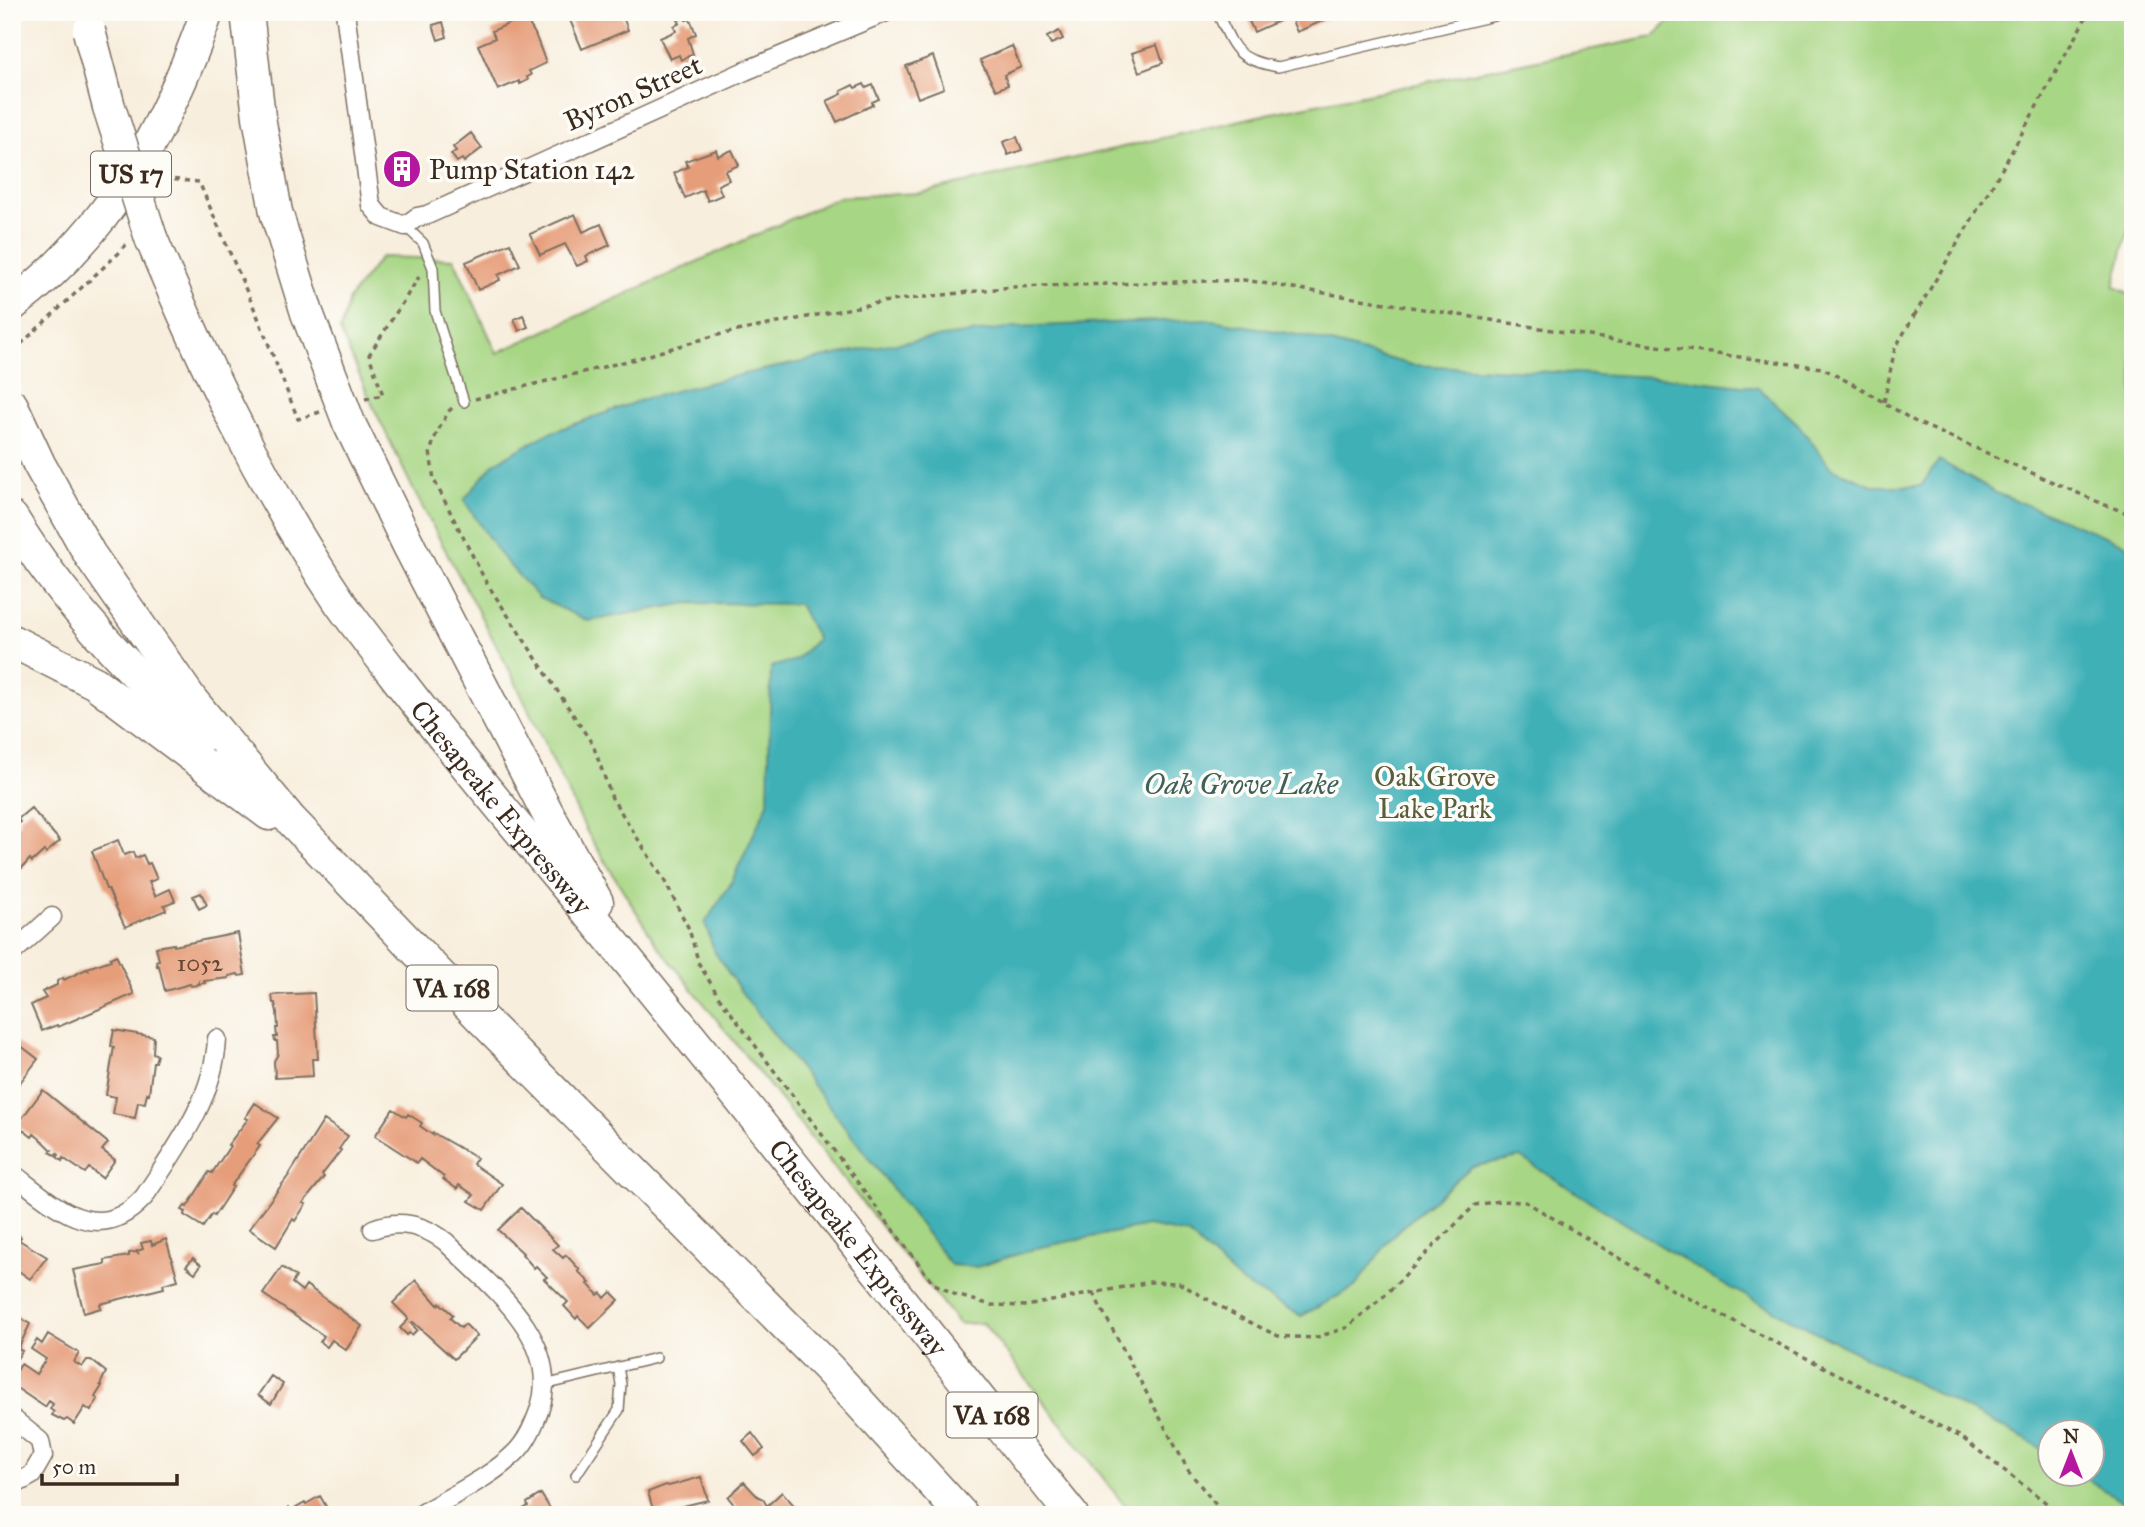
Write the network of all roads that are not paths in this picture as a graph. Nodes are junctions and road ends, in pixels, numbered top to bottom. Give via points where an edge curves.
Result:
1 (247, 12) edge
2 (345, 12) edge
3 (886, 12) edge
4 (1217, 12) edge
5 (207, 13) edge
6 (1496, 14) edge
7 (87, 22) edge
8 (405, 226) junction
9 (12, 305) edge
10 (464, 402) road end
11 (12, 406) edge
12 (12, 518) edge
13 (12, 642) edge
14 (289, 818) junction
15 (352, 886) junction
16 (52, 917) dead end
17 (12, 953) edge
18 (629, 961) junction
19 (217, 1039) dead end
20 (12, 1173) edge
21 (373, 1228) dead end
22 (656, 1358) dead end
23 (618, 1367) junction
24 (543, 1381) junction
25 (12, 1418) edge
26 (576, 1475) dead end
27 (12, 1486) edge
28 (420, 1515) edge
29 (962, 1515) edge
30 (1072, 1515) edge

1 - 18 highway, VA 168 via 276,212 307,313 349,423 542,802
2 - 8 street via 371,205 381,217
3 - 8 street, Byron Street
4 - 6 lane via 1234,49 1253,62 1279,67
5 - 9 highway, US 17 via 158,133 108,209 64,262
7 - 18 highway, Chesapeake Expressway, bridge via 151,238 202,355 310,556 414,701
8 - 10 lane via 423,243 432,268 435,311
11 - 14 highway, VA 168 via 90,555 192,701
12 - 14 highway via 74,604 141,681
13 - 15 highway via 95,683 261,808
14 - 15 highway, VA 168
15 - 29 highway, VA 168 via 828,1368
16 - 17 street
18 - 30 highway, Chesapeake Expressway / VA 168
19 - 20 street via 210,1079 192,1122 135,1207 102,1221 72,1217
21 - 24 street via 417,1225 446,1242 520,1317 536,1344
22 - 23 lane
23 - 24 lane
23 - 26 lane via 619,1410
24 - 28 street via 535,1423 516,1452
25 - 27 street via 40,1441 43,1456 32,1475

